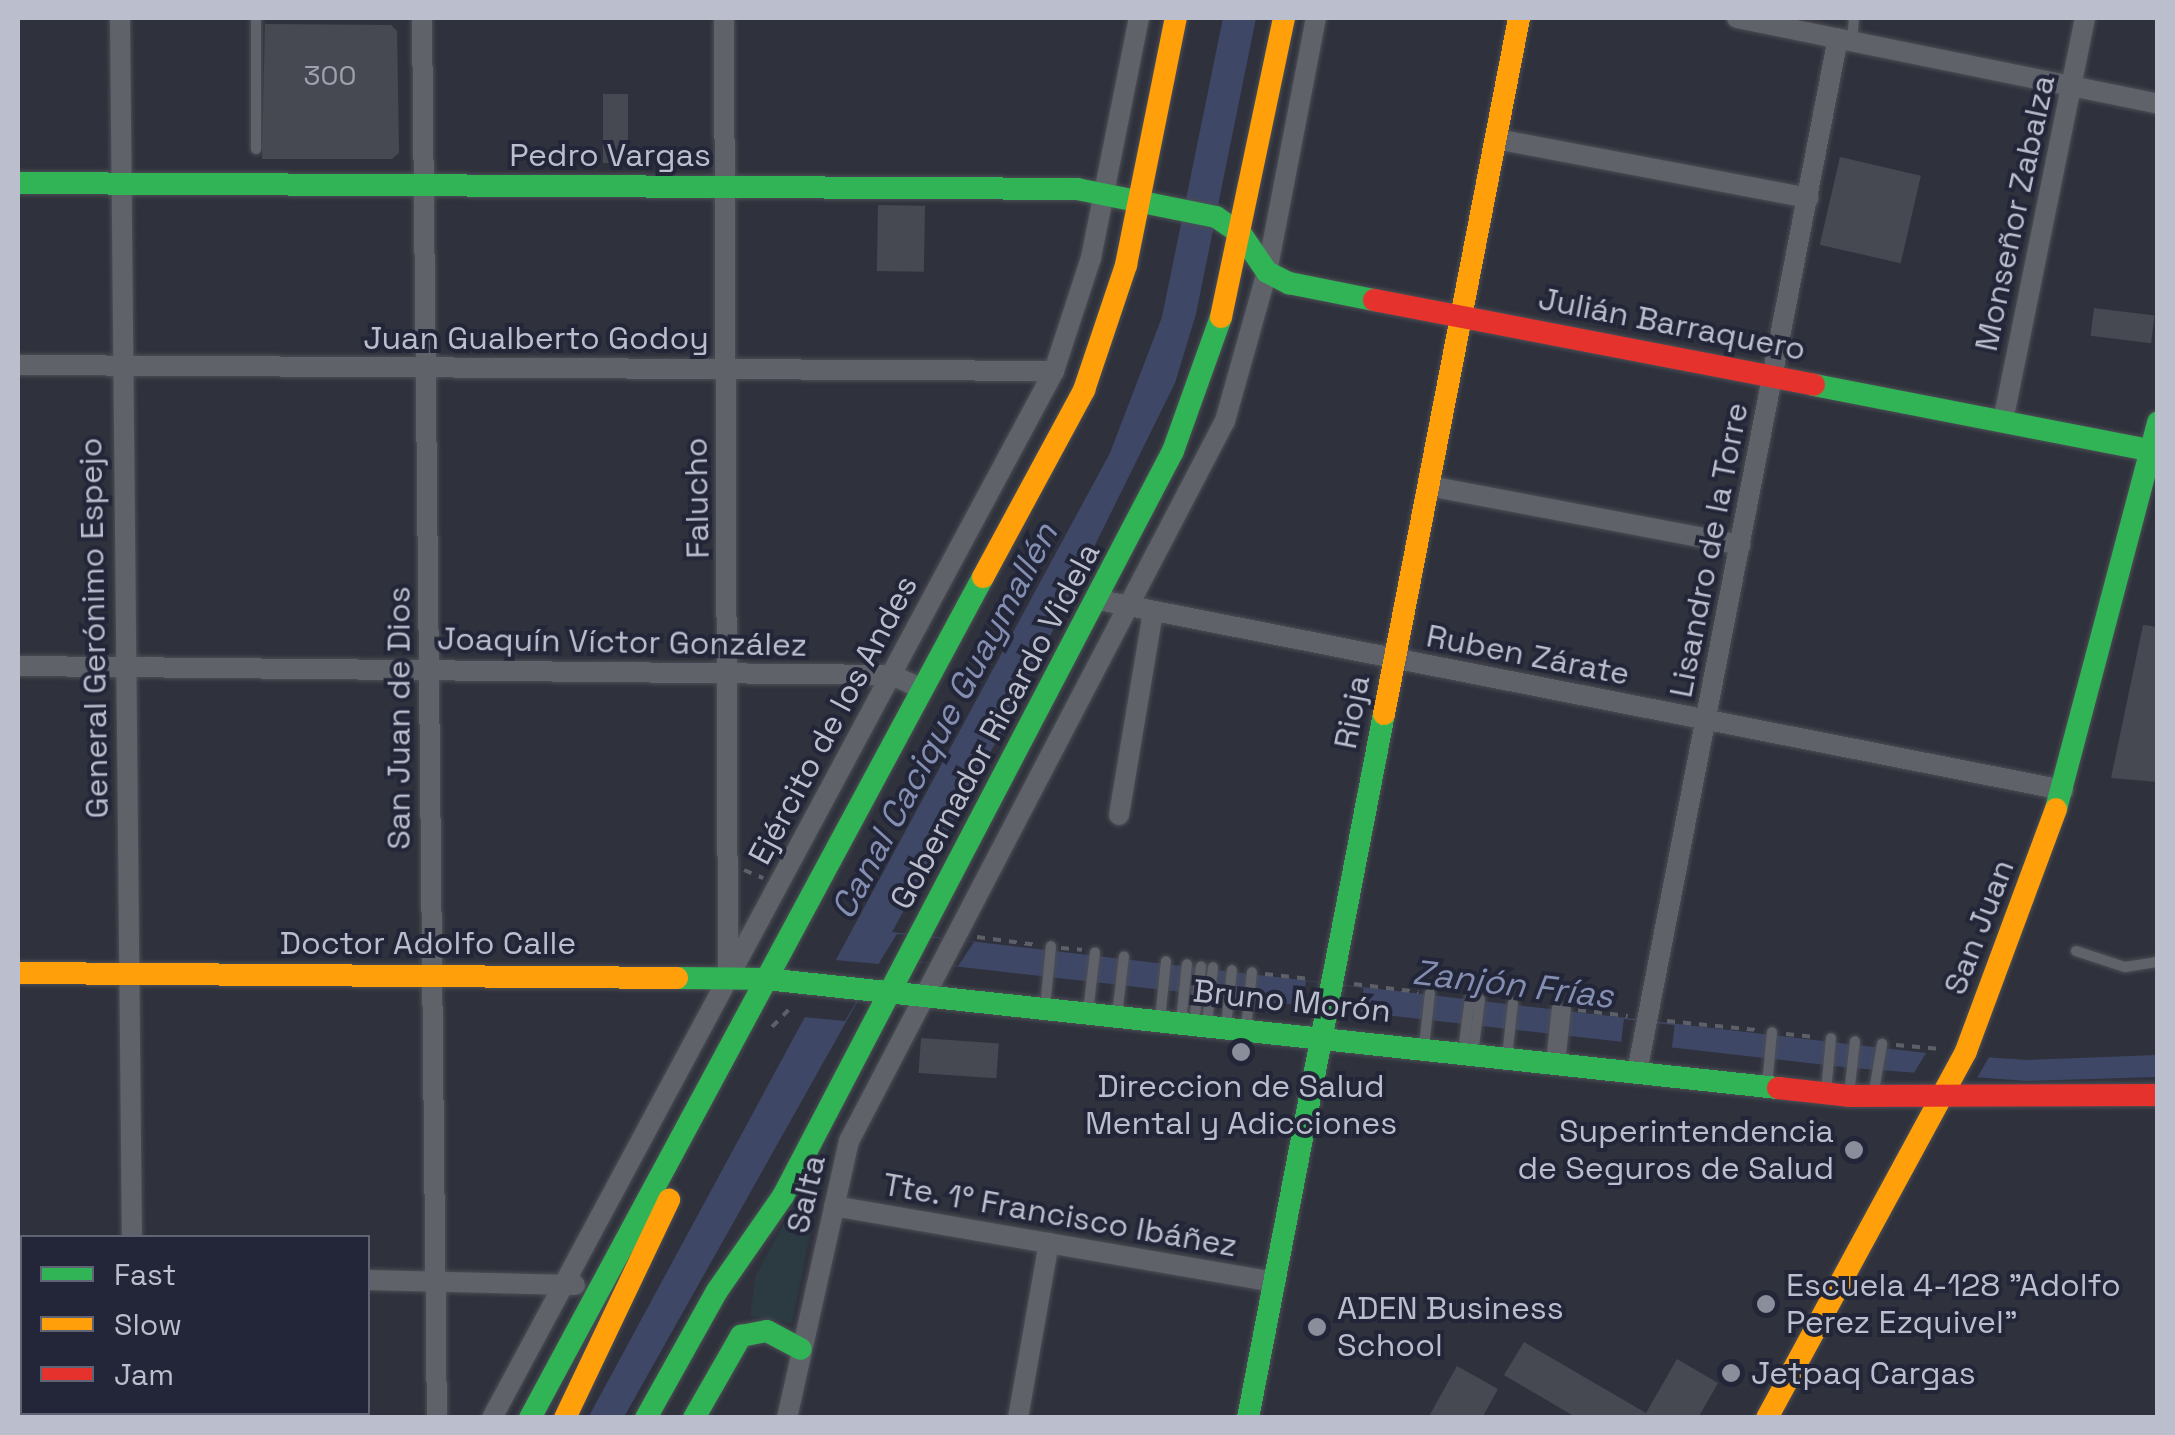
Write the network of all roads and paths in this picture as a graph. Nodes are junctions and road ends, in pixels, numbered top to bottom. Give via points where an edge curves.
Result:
1 (120, 18) edge
2 (256, 18) edge
3 (422, 18) edge
4 (724, 18) edge
5 (1139, 18) edge
6 (1176, 18) edge
7 (1284, 18) edge
8 (1316, 18) edge
9 (1519, 18) edge
10 (1737, 18) edge
11 (1854, 18) edge
12 (2085, 18) edge
13 (1760, 20) edge
14 (1845, 40) junction
15 (2071, 86) junction
16 (2158, 104) edge
17 (1496, 138) junction
18 (256, 148) dead end
19 (18, 183) edge
20 (120, 184) junction
21 (422, 186) junction
22 (724, 188) junction
23 (1104, 193) junction
24 (1808, 198) junction
25 (1140, 200) junction
26 (1241, 234) junction
27 (1266, 272) junction
28 (1462, 317) junction
29 (18, 365) edge
30 (120, 366) junction
31 (425, 368) junction
32 (726, 369) junction
33 (1054, 371) junction
34 (1773, 377) junction
35 (2003, 421) junction
36 (2158, 422) edge
37 (2154, 451) edge
38 (1429, 486) junction
39 (1740, 545) junction
40 (1099, 600) junction
41 (1143, 609) junction
42 (1396, 659) junction
43 (18, 666) edge
44 (124, 666) junction
45 (429, 670) junction
46 (729, 673) junction
47 (892, 675) junction
48 (922, 689) junction
49 (1706, 720) junction
50 (2064, 790) junction
51 (1118, 815) dead end
52 (730, 870) junction
53 (779, 885) junction
54 (1051, 948) dead end
55 (2076, 951) dead end
56 (1095, 954) dead end
57 (1124, 957) dead end
58 (2158, 962) edge
59 (1166, 963) dead end
60 (1186, 966) dead end
61 (1232, 971) dead end
62 (18, 974) edge
63 (130, 974) junction
64 (1252, 974) dead end
65 (431, 976) junction
66 (728, 978) junction
67 (766, 979) junction
68 (830, 986) joint
69 (889, 992) junction
70 (1430, 995) dead end
71 (920, 996) junction
72 (1475, 1000) dead end
73 (1513, 1004) dead end
74 (1045, 1008) junction
75 (1561, 1010) dead end
76 (1088, 1013) junction
77 (1117, 1016) junction
78 (1202, 1025) junction
79 (1772, 1034) dead end
80 (1324, 1037) junction
81 (1831, 1040) dead end
82 (1855, 1043) dead end
83 (1882, 1046) dead end
84 (1424, 1048) junction
85 (1468, 1053) junction
86 (1508, 1058) junction
87 (1556, 1063) junction
88 (1637, 1072) junction
89 (1767, 1087) junction
90 (1838, 1095) junction
91 (2158, 1095) edge
92 (1874, 1097) junction
93 (1943, 1099) junction
94 (699, 1109) junction
95 (783, 1196) junction
96 (834, 1206) junction
97 (132, 1235) edge
98 (1048, 1243) junction
99 (370, 1280) edge
100 (436, 1280) junction
101 (566, 1280) junction
102 (1275, 1282) junction
103 (594, 1295) junction
104 (802, 1350) junction
105 (437, 1418) edge
106 (492, 1418) edge
107 (530, 1418) edge
108 (565, 1418) edge
109 (646, 1418) edge
110 (674, 1418) edge
111 (694, 1418) edge
112 (787, 1418) edge
113 (1018, 1418) edge
114 (1248, 1418) edge
115 (1767, 1418) edge

1 - 20 street, General Gerónimo Espejo
2 - 18 lane
3 - 21 street, San Juan de Dios
4 - 22 street, Falucho
5 - 23 street, Ejército de los Andes
6 - 25 main road
7 - 26 main road, Gobernador Ricardo Videla
8 - 27 street
9 - 17 main road, Rioja
10 - 13 street
11 - 14 lane
12 - 15 street, Monseñor Zabalza
13 - 14 street
14 - 15 street
14 - 24 street, Lisandro de la Torre
15 - 16 street
15 - 35 street, Monseñor Zabalza
17 - 24 street
17 - 28 main road, Rioja
19 - 20 main road, Pedro Vargas
20 - 21 main road, Pedro Vargas
20 - 30 street, General Gerónimo Espejo
21 - 22 main road, Pedro Vargas
21 - 31 street, San Juan de Dios
22 - 23 main road, Pedro Vargas
22 - 32 street, Falucho
23 - 25 main road, Pedro Vargas
23 - 33 street, Ejército de los Andes via 1074,323
24 - 34 street, Lisandro de la Torre
25 - 26 main road, Pedro Vargas via 1200,214
25 - 48 main road via 1084,390
26 - 27 main road
26 - 40 main road, Gobernador Ricardo Videla via 1191,409
27 - 28 main road, Julián Barraquero via 1289,283
27 - 41 street via 1225,420
28 - 34 main road, Julián Barraquero
28 - 38 main road, Rioja
29 - 30 street, Juan Gualberto Godoy
30 - 31 street, Juan Gualberto Godoy
30 - 44 street, General Gerónimo Espejo
31 - 32 street, Juan Gualberto Godoy
31 - 45 street, San Juan de Dios
32 - 33 street, Juan Gualberto Godoy
32 - 46 street, Falucho
33 - 47 street, Ejército de los Andes
34 - 35 main road, Julián Barraquero
34 - 39 street, Lisandro de la Torre
35 - 37 main road, Julián Barraquero
36 - 37 main road, San Juan
37 - 50 main road, San Juan
38 - 39 street
38 - 42 main road, Rioja
39 - 49 street, Lisandro de la Torre
40 - 41 street, Ruben Zárate
40 - 69 main road, Gobernador Ricardo Videla
41 - 42 street, Ruben Zárate
41 - 51 street
41 - 71 street, Salta
42 - 49 street, Ruben Zárate
42 - 80 main road, Rioja
43 - 44 street, Joaquín Víctor González
44 - 45 street, Joaquín Víctor González
44 - 63 street, General Gerónimo Espejo
45 - 46 street, Joaquín Víctor González
45 - 65 street, San Juan de Dios
46 - 47 street, Joaquín Víctor González
46 - 52 street, Falucho
47 - 48 street, Joaquín Víctor González
47 - 53 street, Ejército de los Andes
48 - 67 main road
49 - 50 street, Ruben Zárate
49 - 88 street, Lisandro de la Torre
50 - 93 main road, San Juan
52 - 53 path
52 - 66 street, Falucho
53 - 66 street, Ejército de los Andes
54 - 74 lane
55 - 58 lane via 2124,967
56 - 76 lane
57 - 77 lane
59 - 78 lane via 1164,990
60 - 78 lane via 1184,992
61 - 78 lane via 1229,998
62 - 63 main road, Doctor Adolfo Calle
63 - 65 main road, Doctor Adolfo Calle
63 - 97 street, General Gerónimo Espejo
64 - 78 lane via 1249,1000
65 - 66 main road, Doctor Adolfo Calle
65 - 100 street, San Juan de Dios
66 - 67 main road, Doctor Adolfo Calle
66 - 101 street, Ejército de los Andes
67 - 68 main road, Doctor Adolfo Calle
67 - 94 main road
68 - 69 main road, Bruno Morón
69 - 71 main road, Bruno Morón
69 - 95 main road, Gobernador Ricardo Videla
70 - 84 lane
71 - 74 main road, Bruno Morón
71 - 96 street, Salta via 849,1141
72 - 85 lane
73 - 86 lane
74 - 76 main road, Bruno Morón
75 - 87 lane
76 - 77 main road, Bruno Morón
77 - 78 main road, Bruno Morón
78 - 78 lane via 1197,994 1206,968 1210,995
78 - 80 main road, Bruno Morón
79 - 89 lane
80 - 84 main road, Bruno Morón
80 - 102 main road, Rioja
81 - 90 lane via 1829,1066
82 - 90 lane
83 - 92 lane
84 - 85 main road, Bruno Morón
85 - 86 main road, Bruno Morón
86 - 87 main road, Bruno Morón
87 - 88 main road, Bruno Morón
88 - 89 main road, Bruno Morón
89 - 90 main road, Bruno Morón
90 - 92 main road, Bruno Morón
91 - 93 main road, Bruno Morón
92 - 93 main road, Bruno Morón
93 - 115 main road, San Juan
94 - 103 main road
94 - 108 main road via 665,1214
95 - 109 main road, Gobernador Ricardo Videla via 716,1291
95 - 110 main road via 755,1265
96 - 98 street, Tte. 1° Francisco Ibáñez
96 - 104 street, Salta
98 - 102 street, Tte. 1° Francisco Ibáñez
98 - 113 street
99 - 100 street
100 - 101 street
100 - 105 street, San Juan de Dios
101 - 103 street
101 - 106 street, Ejército de los Andes
102 - 114 main road, Rioja
103 - 107 main road
104 - 111 main road via 782,1334 741,1336
104 - 112 street, Salta

